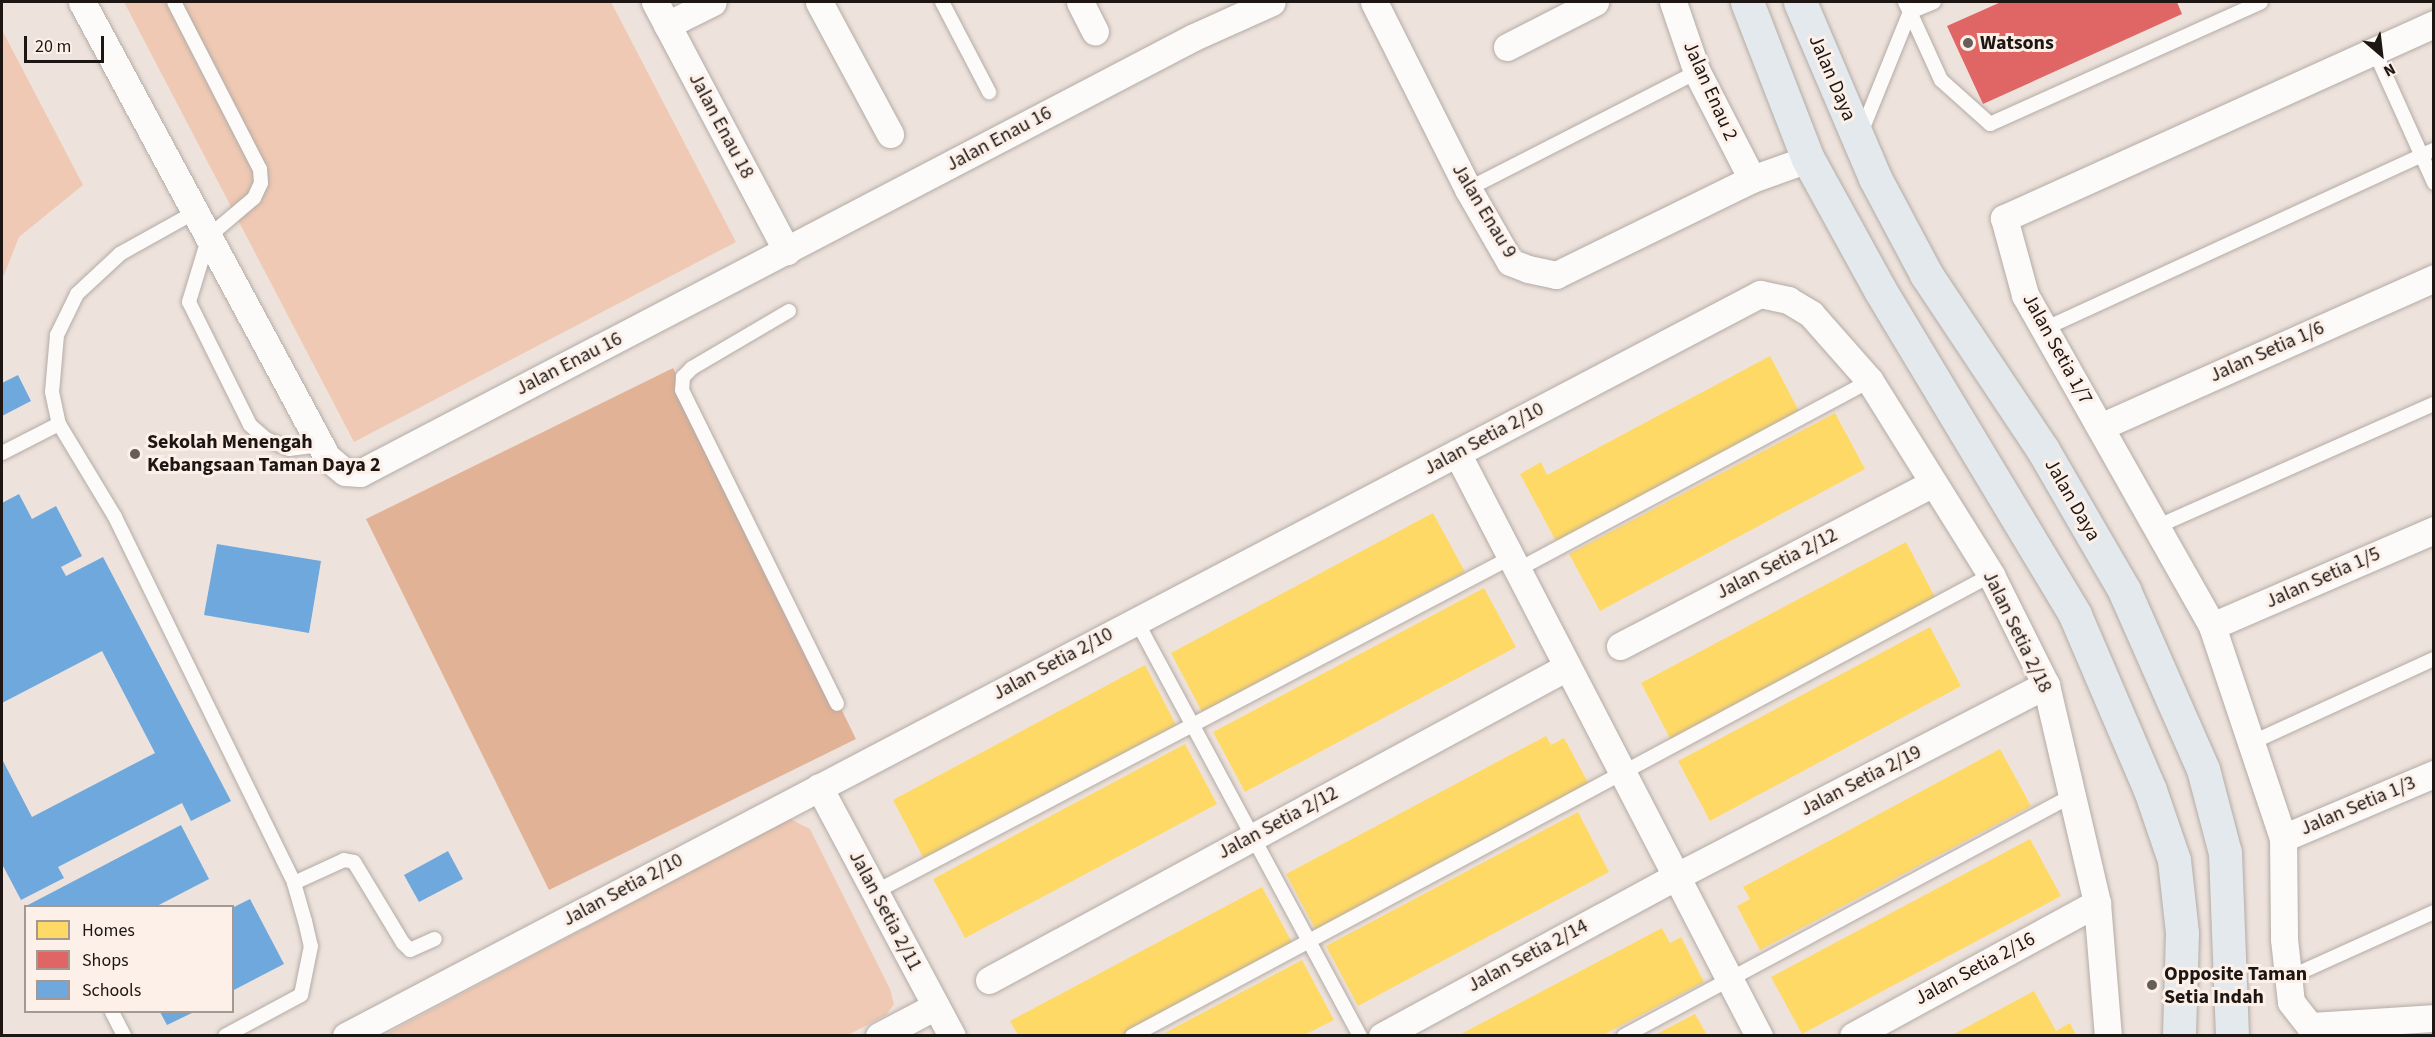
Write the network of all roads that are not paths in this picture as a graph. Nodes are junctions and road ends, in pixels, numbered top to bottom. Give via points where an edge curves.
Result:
1 (82, 2) edge
2 (174, 2) edge
3 (713, 2) edge
4 (819, 2) edge
5 (942, 2) edge
6 (1080, 2) edge
7 (1272, 2) edge
8 (1374, 2) edge
9 (1595, 2) edge
10 (1673, 2) edge
11 (1747, 2) edge
12 (1800, 2) edge
13 (1934, 2) edge
14 (2261, 2) edge
15 (1907, 7) edge
16 (661, 13) edge
17 (2433, 24) edge
18 (1095, 31) dead end
19 (1507, 47) dead end
20 (2374, 51) junction
21 (1697, 72) junction
22 (989, 92) dead end
23 (890, 134) dead end
24 (1858, 141) junction
25 (2427, 152) edge
26 (1808, 159) junction
27 (1752, 179) junction
28 (2433, 183) edge
29 (1468, 189) junction
30 (195, 212) junction
31 (209, 236) junction
32 (787, 251) junction
33 (2433, 278) edge
34 (1760, 294) joint
35 (789, 311) dead end
36 (2044, 329) junction
37 (1870, 381) junction
38 (2433, 404) edge
39 (59, 424) junction
40 (2100, 427) junction
41 (321, 445) junction
42 (2, 453) edge
43 (1457, 453) junction
44 (1933, 483) junction
45 (2156, 527) junction
46 (2433, 530) edge
47 (1514, 564) junction
48 (1991, 575) junction
49 (1136, 620) junction
50 (2212, 626) junction
51 (1620, 646) dead end
52 (2433, 659) edge
53 (1567, 667) junction
54 (2046, 685) junction
55 (837, 704) dead end
56 (1191, 723) junction
57 (2251, 743) junction
58 (1622, 774) junction
59 (2433, 774) edge
60 (819, 787) junction
61 (2073, 795) junction
62 (1252, 836) junction
63 (2283, 838) junction
64 (1675, 877) junction
65 (294, 883) junction
66 (875, 891) junction
67 (2097, 903) junction
68 (2433, 912) edge
69 (2182, 933) junction
70 (435, 939) dead end
71 (1309, 941) junction
72 (2290, 977) junction
73 (989, 980) dead end
74 (1728, 980) junction
75 (2229, 988) junction
76 (936, 1006) junction
77 (113, 1013) edge
78 (2433, 1018) edge
79 (124, 1035) edge
80 (225, 1035) edge
81 (346, 1035) edge
82 (879, 1035) edge
83 (952, 1035) edge
84 (1132, 1035) edge
85 (1360, 1035) edge
86 (1382, 1035) edge
87 (1624, 1035) edge
88 (1759, 1035) edge
89 (1853, 1035) edge
90 (2108, 1035) edge
91 (2179, 1035) edge
92 (2200, 1035) edge
93 (2232, 1035) edge
94 (2257, 1035) edge

1 - 30 street, Jalan Enau 16
2 - 31 lane via 260,169 261,183 254,198
3 - 16 street
4 - 23 street
5 - 22 lane
6 - 18 street
7 - 32 street, Jalan Enau 16 via 1194,37
8 - 29 street, Jalan Enau 9
9 - 19 street
10 - 21 street, Jalan Enau 2
11 - 26 main road
12 - 24 main road, Jalan Daya
13 - 15 lane
14 - 15 lane via 1990,124 1941,81
15 - 24 lane
16 - 32 street, Jalan Enau 18
17 - 20 street, Jalan Setia 1/7
20 - 25 lane
20 - 36 street, Jalan Setia 1/7 via 2004,218 2025,295
21 - 27 street, Jalan Enau 2
21 - 29 lane
24 - 75 main road, Jalan Daya via 1926,274 2043,450 2124,590 2203,769 2225,854
25 - 28 lane
25 - 36 lane
26 - 27 street, Jalan Enau 9
26 - 69 main road via 1880,290 2075,615 2150,790 2174,860
27 - 29 street, Jalan Enau 9 via 1556,275 1510,262
30 - 31 street, Jalan Enau 16
30 - 39 lane via 120,254 77,294 57,335 52,392
31 - 41 street, Jalan Enau 16
31 - 41 lane via 189,302 250,425 266,439 289,449
32 - 41 street, Jalan Enau 16 via 360,473 345,472 327,457
33 - 40 street, Jalan Setia 1/6
34 - 37 street, Jalan Setia 2/18 via 1788,300 1811,314
34 - 43 street, Jalan Setia 2/10
35 - 55 lane via 692,368 682,377 682,390
36 - 40 street, Jalan Setia 1/7
37 - 44 street, Jalan Setia 2/18
37 - 47 lane
38 - 45 lane
39 - 42 lane
39 - 65 lane via 115,518
40 - 45 street, Jalan Setia 1/7
43 - 47 street
43 - 49 street, Jalan Setia 2/10
44 - 48 street, Jalan Setia 2/18
44 - 51 street, Jalan Setia 2/12
45 - 50 street, Jalan Setia 1/7
46 - 50 street, Jalan Setia 1/5
47 - 53 street
47 - 56 lane
48 - 54 street, Jalan Setia 2/18
48 - 58 lane
49 - 56 lane
49 - 60 street, Jalan Setia 2/10
50 - 57 street, Jalan Setia 1/7
52 - 57 lane
53 - 58 street
53 - 62 street, Jalan Setia 2/12
54 - 61 street, Jalan Setia 2/18
54 - 64 street, Jalan Setia 2/19
56 - 62 lane
56 - 66 lane
57 - 63 street, Jalan Setia 1/7
58 - 64 street
58 - 71 lane
59 - 63 street, Jalan Setia 1/3
60 - 66 street, Jalan Setia 2/11
60 - 81 street, Jalan Setia 2/10
61 - 67 street, Jalan Setia 2/18
61 - 74 lane
62 - 71 lane
62 - 73 street, Jalan Setia 2/12
63 - 72 street, Jalan Setia 1/7 via 2284,939
64 - 74 street
64 - 86 street, Jalan Setia 2/14
65 - 70 lane via 344,860 354,862 410,950
65 - 80 lane via 311,946 301,995
66 - 76 street, Jalan Setia 2/11
67 - 89 street, Jalan Setia 2/16
67 - 90 street, Jalan Setia 2/18
68 - 72 lane
69 - 91 main road
69 - 92 main road
71 - 84 lane
71 - 85 lane
72 - 78 street, Jalan Setia 1/7 via 2291,1002 2310,1026
74 - 87 lane
74 - 88 street
75 - 93 main road, Jalan Daya
75 - 94 main road
76 - 82 street
76 - 83 street, Jalan Setia 2/11
77 - 79 lane

